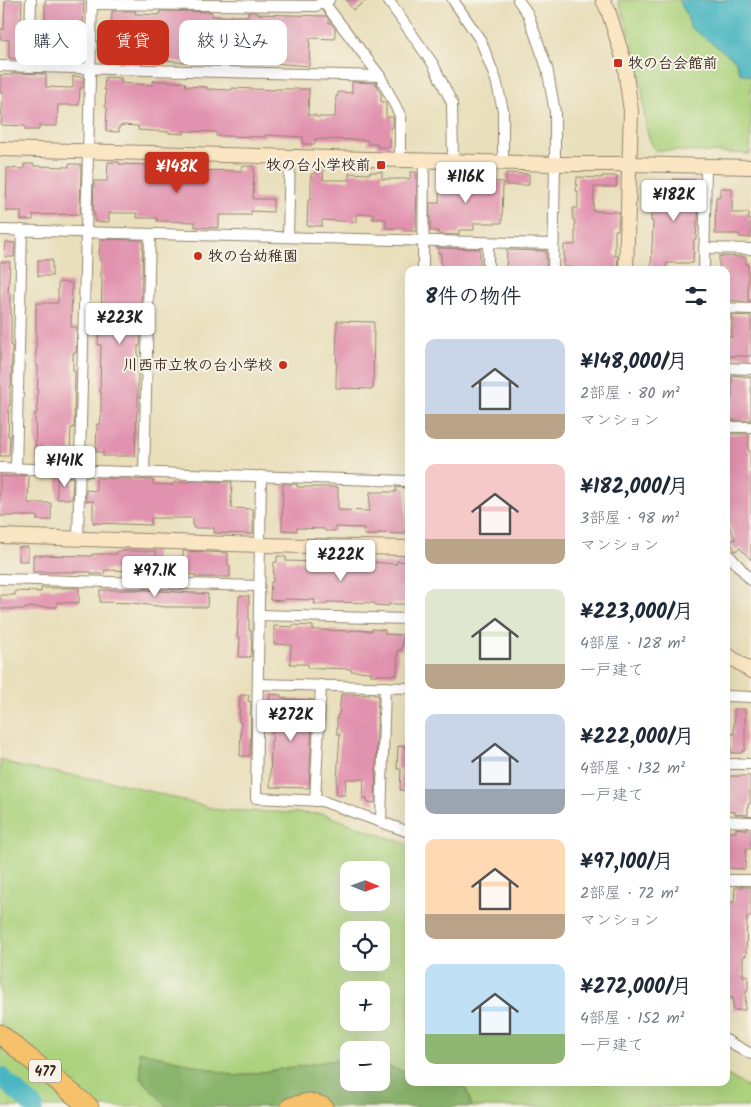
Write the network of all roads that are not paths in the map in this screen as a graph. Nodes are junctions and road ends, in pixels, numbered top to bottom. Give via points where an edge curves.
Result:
1 (30, 0) edge
2 (388, 0) edge
3 (453, 0) edge
4 (518, 0) edge
5 (603, 0) edge
6 (325, 1) edge
7 (92, 2) edge
8 (0, 66) edge
9 (29, 67) junction
10 (90, 69) junction
11 (380, 76) junction
12 (0, 149) edge
13 (88, 152) junction
14 (290, 157) junction
15 (400, 160) junction
16 (424, 160) junction
17 (453, 161) junction
18 (504, 163) junction
19 (555, 164) junction
20 (630, 164) junction
21 (706, 167) junction
22 (751, 167) edge
23 (0, 230) edge
24 (22, 230) junction
25 (86, 232) junction
26 (150, 234) junction
27 (288, 237) junction
28 (424, 240) junction
29 (488, 242) junction
30 (553, 244) junction
31 (704, 248) junction
32 (751, 250) edge
33 (423, 266) edge
34 (488, 266) edge
35 (552, 266) edge
36 (626, 266) edge
37 (704, 266) edge
38 (730, 308) edge
39 (751, 309) edge
40 (730, 368) edge
41 (751, 368) edge
42 (730, 426) edge
43 (751, 427) edge
44 (0, 468) edge
45 (16, 469) junction
46 (80, 471) junction
47 (144, 473) junction
48 (260, 476) junction
49 (405, 481) edge
50 (0, 536) edge
51 (78, 538) junction
52 (260, 545) junction
53 (405, 548) edge
54 (730, 556) edge
55 (0, 579) edge
56 (751, 580) edge
57 (259, 586) junction
58 (259, 615) junction
59 (405, 619) edge
60 (730, 657) edge
61 (751, 671) edge
62 (258, 684) junction
63 (321, 685) junction
64 (385, 687) junction
65 (405, 688) edge
66 (730, 696) edge
67 (751, 697) edge
68 (730, 764) edge
69 (751, 764) edge
70 (315, 801) junction
71 (730, 821) edge
72 (380, 822) junction
73 (751, 822) edge
74 (405, 831) edge
75 (730, 880) edge
76 (751, 880) edge
77 (0, 1034) edge
78 (730, 1042) edge
79 (751, 1054) edge
80 (89, 1107) edge
81 (291, 1107) edge
82 (323, 1107) edge

1 - 9 street
2 - 17 street via 433,64 452,103
3 - 18 street via 481,41 496,80 503,110
4 - 19 street via 528,14 548,68 554,112
5 - 20 street via 624,61 631,111
6 - 7 street via 315,6
6 - 11 street
7 - 10 street
8 - 9 street
9 - 10 street
10 - 11 street
10 - 13 street
11 - 15 street via 400,115
12 - 13 street
13 - 14 street
13 - 25 street
14 - 15 street
14 - 27 street
15 - 16 street
16 - 17 street
16 - 28 street
17 - 18 street
18 - 19 street
19 - 20 street
19 - 30 street
20 - 21 street
20 - 36 street
21 - 22 street
21 - 31 street
23 - 24 street
24 - 25 street
24 - 45 street
25 - 26 street
25 - 46 street
26 - 27 street
26 - 47 street
27 - 28 street
28 - 29 street
28 - 33 street
29 - 30 street
29 - 34 street
30 - 35 street
31 - 32 street
31 - 37 street
38 - 39 street
40 - 41 street
42 - 43 street
44 - 45 street
45 - 46 street
46 - 47 street
46 - 51 street
47 - 48 street
48 - 49 street
48 - 52 street
50 - 51 street
51 - 52 street
52 - 53 street
52 - 57 street
54 - 56 street
55 - 57 street
57 - 58 street
58 - 59 street
58 - 62 street
60 - 61 street
62 - 63 street
62 - 70 street via 256,798
63 - 64 street
63 - 70 street
64 - 65 street
64 - 72 street
66 - 67 street
68 - 69 street
70 - 72 street
71 - 73 street
72 - 74 street
75 - 76 street
77 - 80 highway, 477
78 - 79 street
81 - 82 highway via 309,1103

